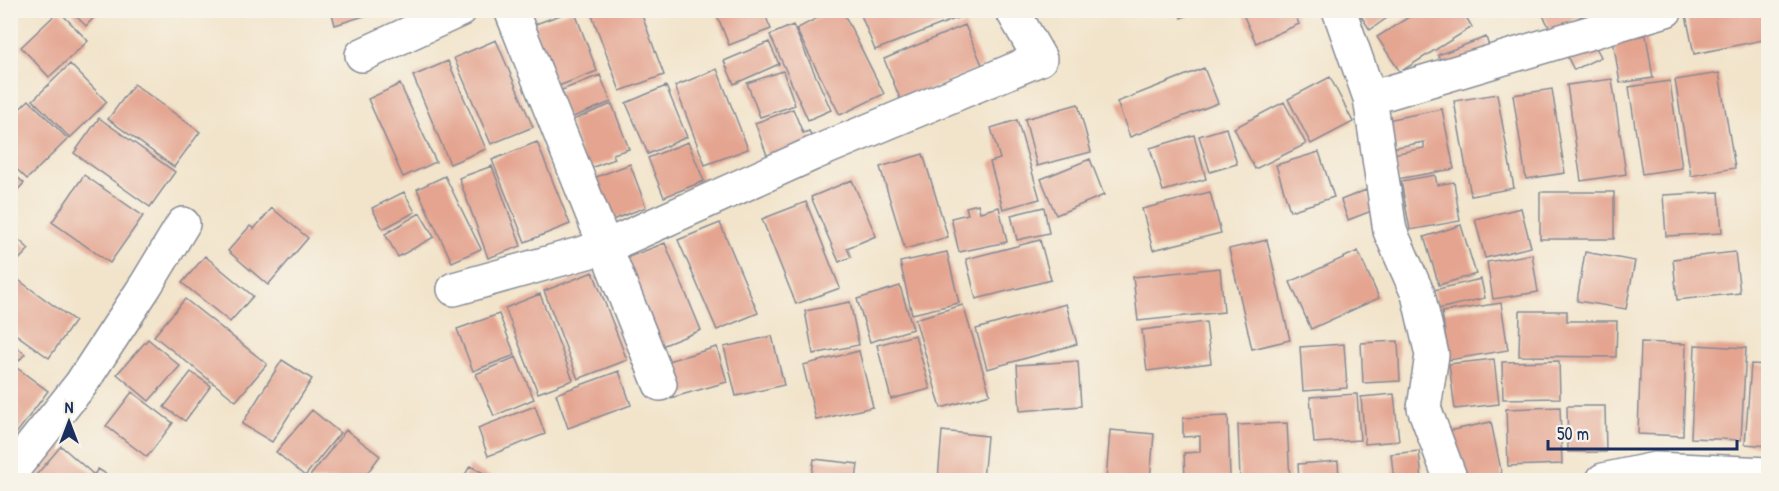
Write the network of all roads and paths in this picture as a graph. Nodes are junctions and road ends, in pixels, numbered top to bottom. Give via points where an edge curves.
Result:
1 (460, 10) edge
2 (511, 10) edge
3 (1012, 10) edge
4 (1339, 10) edge
5 (1666, 10) edge
6 (362, 55) dead end
7 (1370, 98) junction
8 (183, 224) dead end
9 (605, 247) junction
10 (454, 289) dead end
11 (660, 384) dead end
12 (10, 473) edge
13 (1768, 474) edge
14 (1451, 480) edge
15 (1605, 480) edge

1 - 6 street
2 - 9 street
3 - 9 street via 1040,59 812,154
4 - 7 street
5 - 7 street
7 - 14 street via 1390,231 1418,294 1432,355 1424,408
8 - 12 street via 81,384
9 - 10 street
9 - 11 street
13 - 15 street via 1655,469

